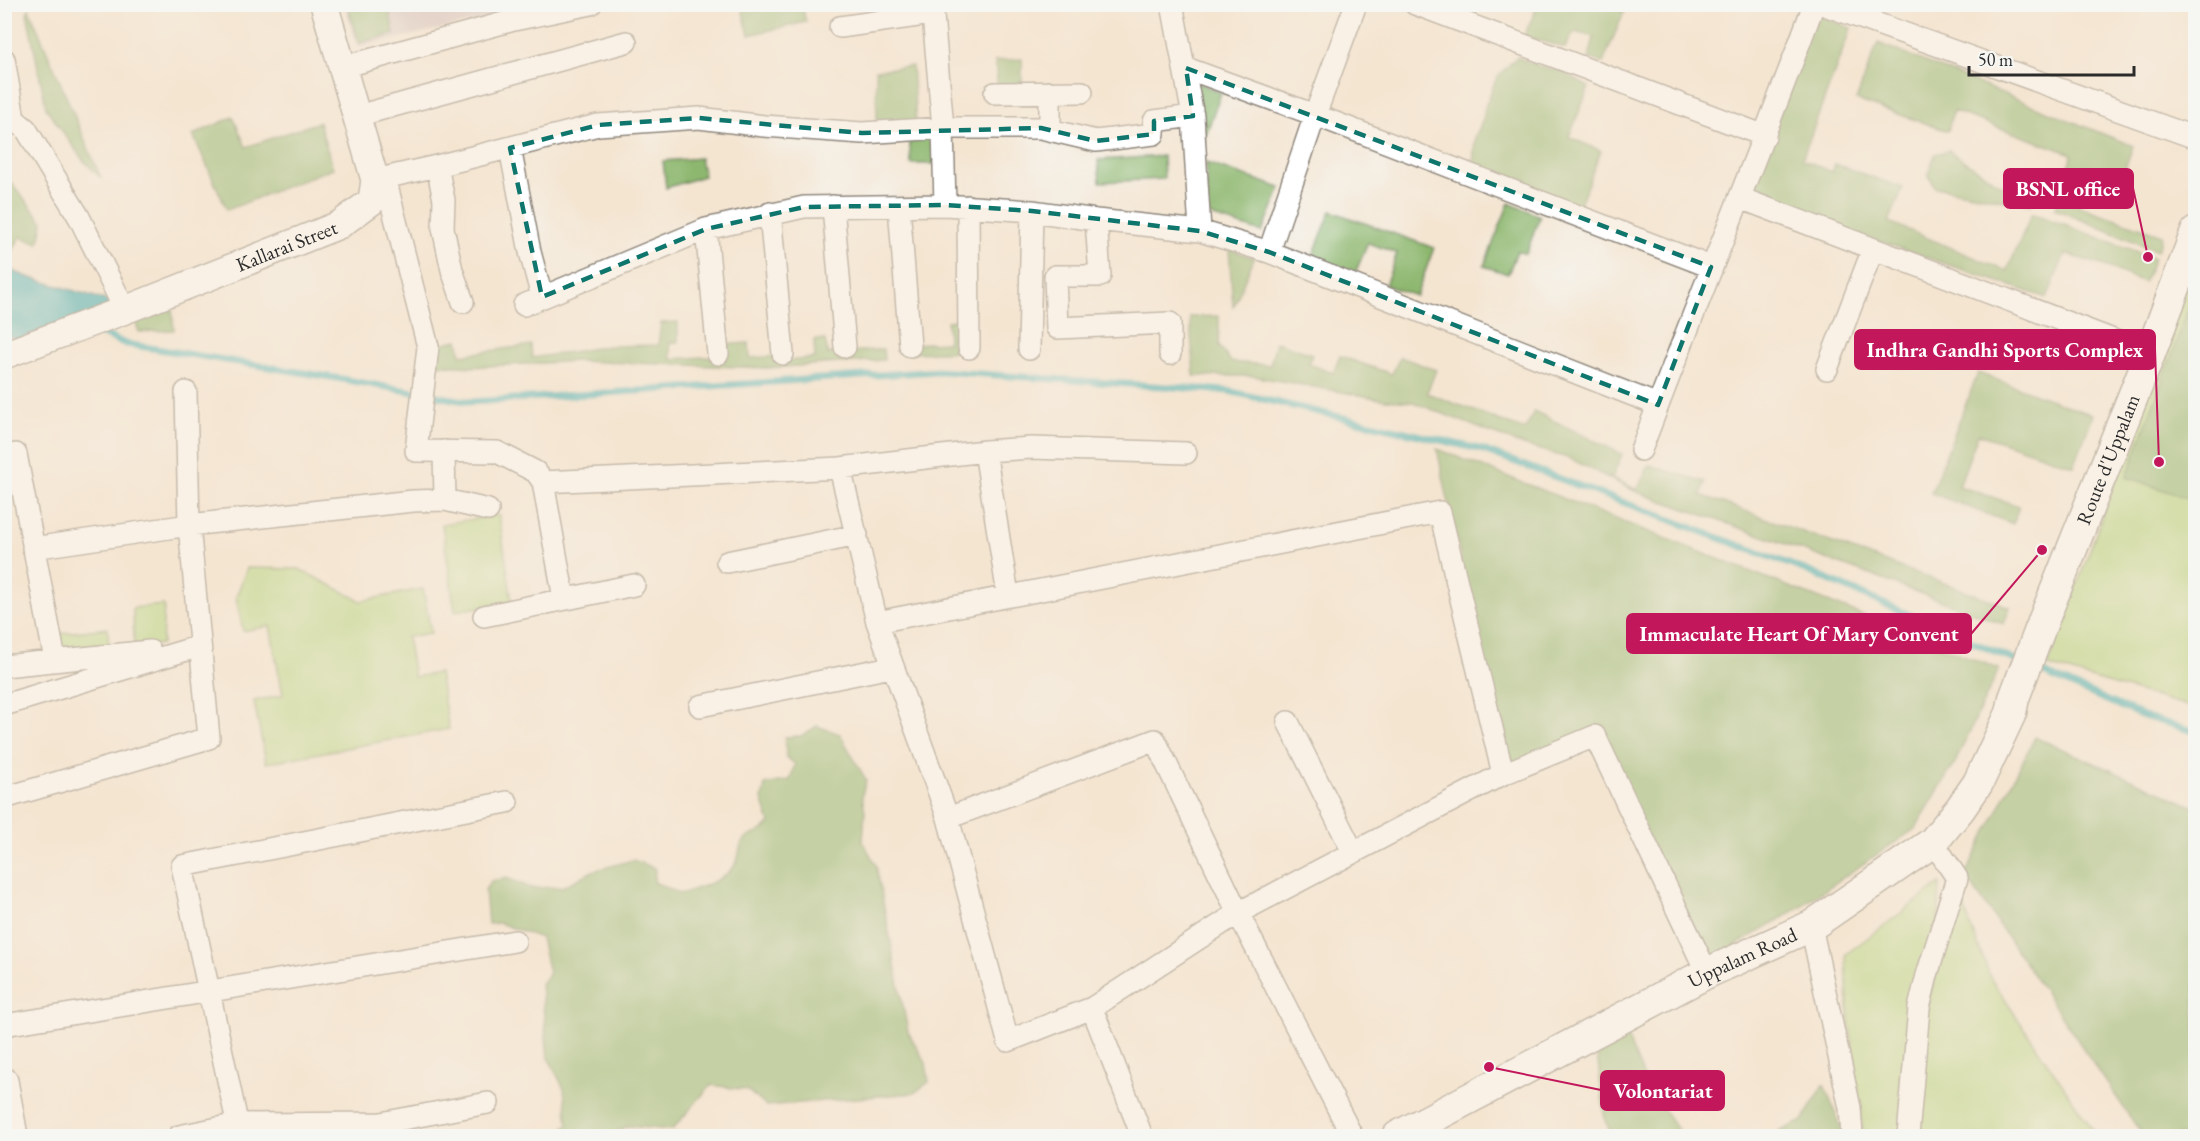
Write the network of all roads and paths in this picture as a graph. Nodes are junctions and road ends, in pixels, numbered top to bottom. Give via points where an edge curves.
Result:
1 (324, 4) edge
2 (591, 4) edge
3 (1172, 4) edge
4 (1356, 4) edge
5 (1415, 4) edge
6 (1814, 4) edge
7 (1822, 4) edge
8 (932, 9) edge
9 (840, 27) dead end
10 (626, 42) dead end
11 (4, 59) edge
12 (343, 67) junction
13 (1186, 68) junction
14 (1050, 92) junction
15 (1082, 92) dead end
16 (995, 93) dead end
17 (1315, 115) junction
18 (357, 116) junction
19 (1193, 116) junction
20 (9, 117) edge
21 (943, 128) junction
22 (1050, 130) junction
23 (1765, 136) junction
24 (2196, 138) edge
25 (510, 148) junction
26 (437, 166) junction
27 (380, 179) junction
28 (1740, 198) junction
29 (945, 205) junction
30 (832, 206) junction
31 (899, 206) junction
32 (968, 206) junction
33 (1032, 211) junction
34 (770, 213) junction
35 (1096, 220) junction
36 (706, 229) junction
37 (1200, 231) junction
38 (2196, 232) edge
39 (1873, 249) junction
40 (1269, 252) junction
41 (1711, 267) junction
42 (463, 302) dead end
43 (122, 311) junction
44 (910, 346) dead end
45 (845, 347) dead end
46 (969, 348) dead end
47 (1029, 349) dead end
48 (7, 354) edge
49 (718, 354) dead end
50 (783, 354) dead end
51 (1170, 354) dead end
52 (2150, 354) junction
53 (1827, 369) dead end
54 (186, 392) dead end
55 (1658, 405) junction
56 (1641, 450) dead end
57 (444, 451) junction
58 (985, 451) junction
59 (1186, 453) dead end
60 (4, 456) edge
61 (840, 468) junction
62 (543, 482) junction
63 (445, 500) junction
64 (488, 510) dead end
65 (189, 525) junction
66 (857, 535) junction
67 (33, 548) junction
68 (727, 562) dead end
69 (634, 585) dead end
70 (1008, 595) junction
71 (564, 599) junction
72 (484, 616) dead end
73 (877, 622) junction
74 (200, 646) junction
75 (55, 660) junction
76 (4, 666) edge
77 (891, 667) junction
78 (2014, 698) joint
79 (4, 705) edge
80 (700, 706) dead end
81 (1288, 723) dead end
82 (1503, 774) junction
83 (4, 798) edge
84 (507, 802) dead end
85 (948, 818) junction
86 (1933, 842) junction
87 (1353, 852) junction
88 (1238, 913) junction
89 (1811, 926) junction
90 (515, 941) dead end
91 (1707, 973) junction
92 (211, 993) junction
93 (1092, 1008) junction
94 (4, 1025) edge
95 (4, 1081) edge
96 (488, 1103) dead end
97 (1436, 1128) edge
98 (239, 1130) edge
99 (382, 1130) edge
100 (14, 1137) edge
101 (179, 1137) edge
102 (1142, 1137) edge
103 (1352, 1137) edge
104 (1398, 1137) edge
105 (1852, 1137) edge
106 (1908, 1137) edge

1 - 12 street
2 - 12 street
3 - 13 street
4 - 17 street
5 - 23 street
6 - 23 street
7 - 24 street
8 - 9 street
8 - 21 street
10 - 18 street
11 - 20 street
12 - 18 street
13 - 17 street
13 - 19 street
14 - 15 street
14 - 16 street
14 - 22 street
17 - 40 street
17 - 41 street
18 - 27 street
19 - 22 street via 1154,120 1154,134 1096,141
19 - 37 street
20 - 43 street via 26,129 79,217
21 - 22 street
21 - 25 street via 862,133 699,118 598,125
21 - 29 street
23 - 28 street
25 - 26 street
25 - 36 street via 530,252 533,301
26 - 27 street
26 - 42 street via 444,200 442,228
27 - 43 street, Kallarai Street via 372,201 339,225
27 - 57 street via 428,347 416,451
28 - 39 street
28 - 41 street
29 - 31 street
29 - 32 street
30 - 31 street
30 - 34 street
30 - 45 street
31 - 44 street
32 - 33 street
32 - 46 street
33 - 35 street
33 - 47 street
34 - 36 street
34 - 50 street
35 - 37 street
35 - 51 street via 1100,276 1055,276 1057,328 1170,323
36 - 49 street
37 - 40 street
38 - 52 main road, Route d'Uppalam
39 - 52 street
39 - 53 street
40 - 55 street
41 - 55 street
43 - 48 street, Kallarai Street
52 - 78 main road, Route d'Uppalam
54 - 65 street
55 - 56 street
57 - 62 street via 497,452 536,472
57 - 63 street
58 - 59 street via 1031,448
58 - 61 street
58 - 70 street
60 - 67 street via 16,454
61 - 62 street
61 - 66 street
62 - 71 street
63 - 64 street
63 - 65 street
65 - 67 street
65 - 74 street
66 - 68 street
66 - 73 street
67 - 75 street
69 - 71 street
70 - 73 street
70 - 82 street via 1440,512
71 - 72 street
73 - 77 street
74 - 75 street
74 - 79 street
74 - 83 street via 208,738
75 - 76 street
77 - 80 street
77 - 85 street
78 - 86 main road, Uppalam Road via 2011,713 1978,783
81 - 87 street
82 - 87 street
82 - 91 street via 1595,736
84 - 92 street via 182,866
85 - 88 street via 1155,740
85 - 93 street via 1008,1041
86 - 89 main road, Uppalam Road
86 - 106 street via 1957,878 1919,1008
87 - 88 street
88 - 93 street
88 - 103 street
89 - 91 main road, Uppalam Road
89 - 105 street via 1850,1108
90 - 92 street
91 - 97 main road, Uppalam Road
92 - 94 street
92 - 98 street
93 - 102 street
95 - 100 street
96 - 99 street
97 - 104 main road, Uppalam Road
98 - 99 street
98 - 101 street

